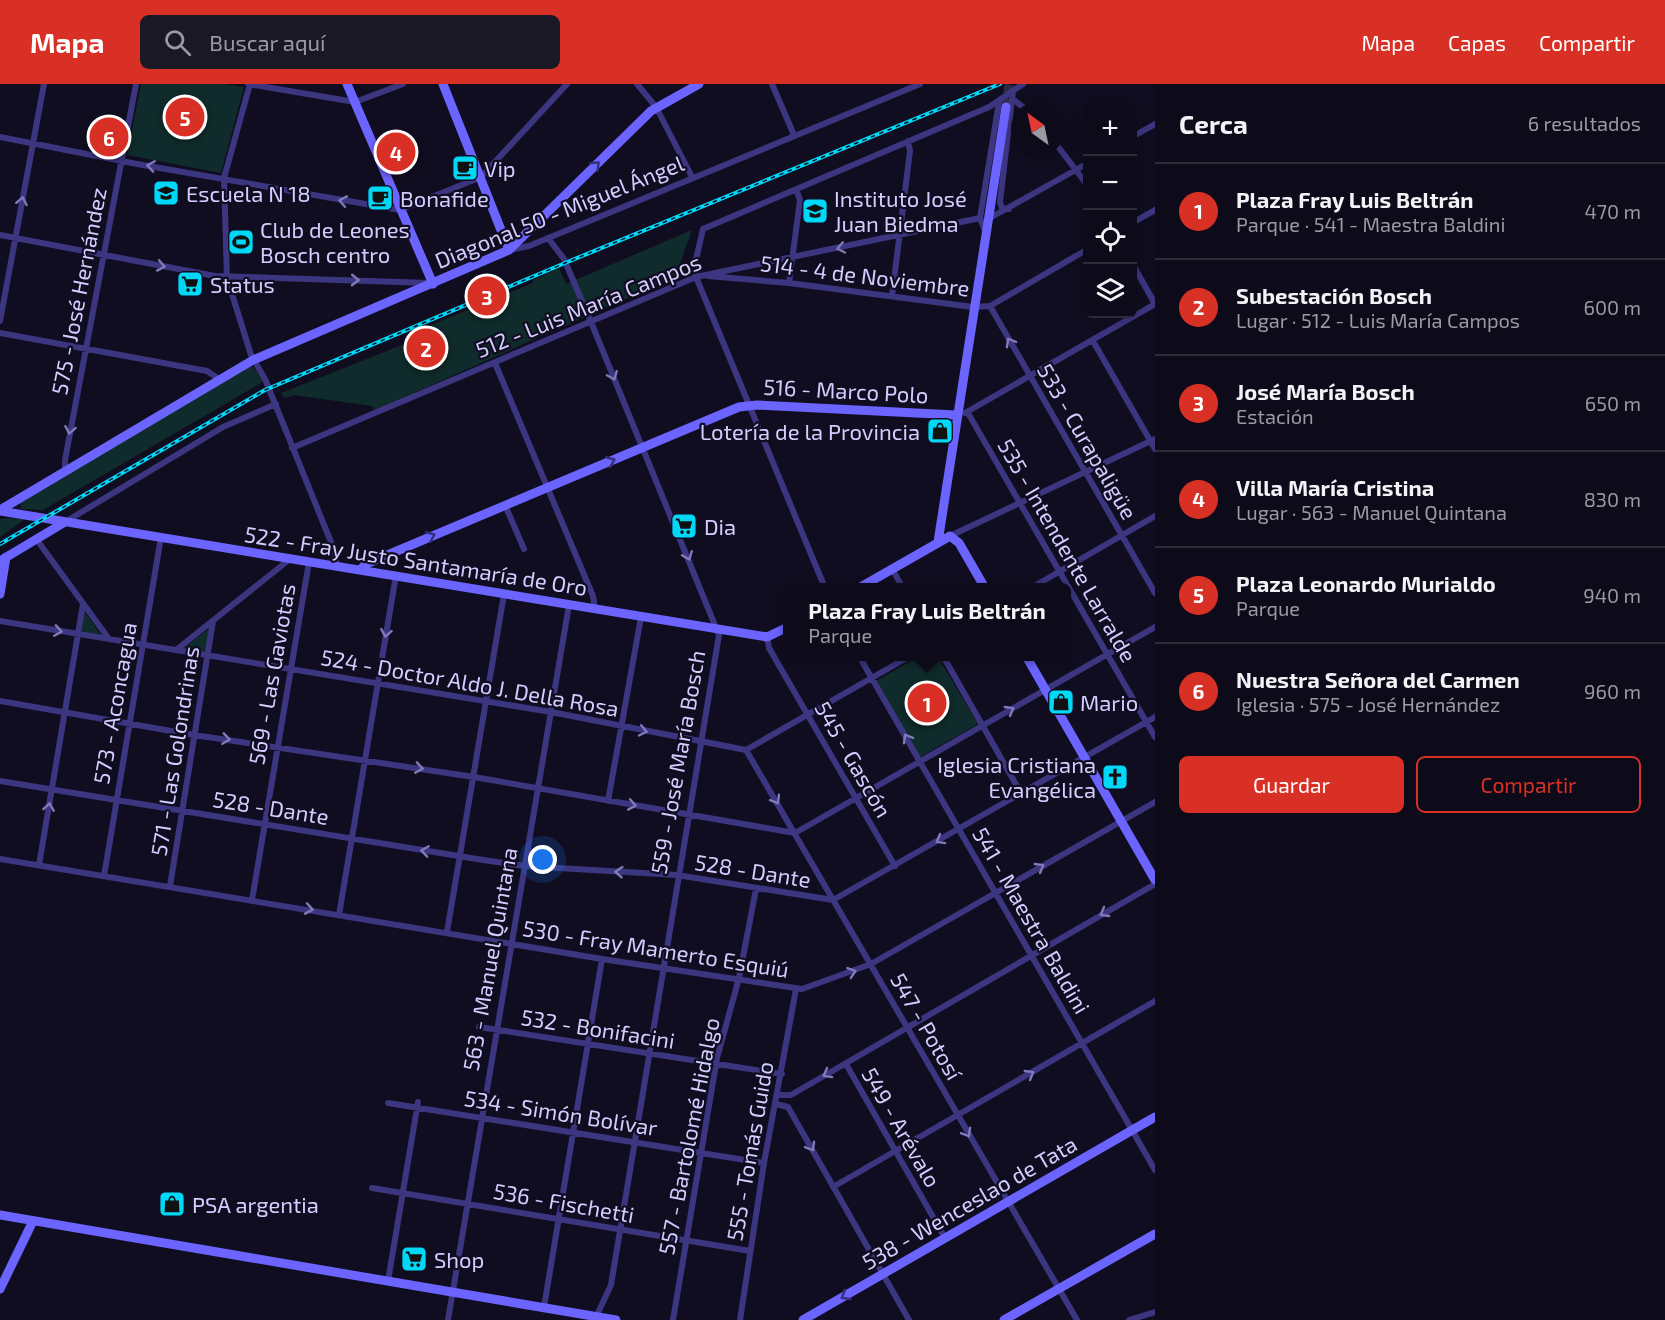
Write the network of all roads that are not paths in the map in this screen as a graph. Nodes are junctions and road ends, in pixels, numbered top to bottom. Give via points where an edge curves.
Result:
1 (44, 84) edge
2 (136, 84) edge
3 (249, 84) edge
4 (347, 84) edge
5 (403, 84) edge
6 (443, 84) edge
7 (567, 84) edge
8 (637, 84) edge
9 (699, 84) edge
10 (772, 84) edge
11 (920, 84) edge
12 (1023, 84) edge
13 (1013, 91) junction
14 (1014, 100) junction
15 (355, 102) junction
16 (1017, 102) edge
17 (1002, 105) junction
18 (656, 107) junction
19 (1155, 124) edge
20 (1137, 134) edge
21 (794, 135) junction
22 (0, 137) edge
23 (908, 141) junction
24 (33, 143) junction
25 (1065, 155) edge
26 (121, 161) junction
27 (1083, 166) edge
28 (1077, 169) junction
29 (481, 177) junction
30 (692, 177) junction
31 (224, 178) junction
32 (1083, 178) edge
33 (796, 189) junction
34 (1009, 208) junction
35 (400, 210) junction
36 (1155, 210) edge
37 (984, 219) junction
38 (1137, 220) edge
39 (0, 235) edge
40 (899, 236) junction
41 (15, 238) junction
42 (548, 238) junction
43 (509, 250) junction
44 (1083, 252) edge
45 (104, 254) junction
46 (792, 258) junction
47 (1137, 273) edge
48 (696, 277) junction
49 (227, 278) junction
50 (789, 283) junction
51 (433, 284) junction
52 (892, 296) junction
53 (1155, 304) edge
54 (990, 306) junction
55 (973, 307) junction
56 (0, 321) edge
57 (591, 322) junction
58 (0, 333) edge
59 (1093, 341) junction
60 (86, 348) junction
61 (253, 360) junction
62 (495, 363) junction
63 (1030, 377) junction
64 (219, 379) junction
65 (276, 405) junction
66 (748, 405) junction
67 (968, 413) junction
68 (956, 415) junction
69 (1153, 440) edge
70 (292, 448) junction
71 (643, 448) junction
72 (1155, 449) edge
73 (65, 470) junction
74 (1085, 471) junction
75 (547, 487) junction
76 (1019, 501) junction
77 (505, 505) junction
78 (0, 510) edge
79 (1155, 516) edge
80 (65, 522) junction
81 (1121, 535) junction
82 (950, 536) junction
83 (161, 537) junction
84 (37, 540) junction
85 (938, 542) junction
86 (524, 549) dead end
87 (3, 559) edge
88 (290, 559) junction
89 (309, 562) junction
90 (337, 566) junction
91 (892, 569) junction
92 (360, 570) junction
93 (1061, 571) junction
94 (396, 575) junction
95 (823, 583) edge
96 (868, 583) edge
97 (900, 583) edge
98 (982, 583) edge
99 (1040, 583) edge
100 (1068, 583) edge
101 (1071, 589) edge
102 (1155, 593) edge
103 (0, 594) edge
104 (504, 594) junction
105 (83, 604) junction
106 (569, 605) junction
107 (595, 609) junction
108 (641, 617) junction
109 (0, 621) edge
110 (213, 621) junction
111 (1155, 627) edge
112 (718, 629) junction
113 (783, 629) edge
114 (78, 634) junction
115 (767, 637) junction
116 (110, 639) junction
117 (142, 644) junction
118 (176, 651) junction
119 (1108, 654) junction
120 (207, 656) junction
121 (861, 661) edge
122 (903, 661) edge
123 (945, 661) edge
124 (1028, 661) edge
125 (291, 669) junction
126 (872, 679) junction
127 (377, 684) junction
128 (1045, 690) junction
129 (0, 701) edge
130 (486, 701) junction
131 (65, 712) junction
132 (551, 712) junction
133 (808, 716) junction
134 (1155, 717) edge
135 (1146, 722) junction
136 (130, 723) junction
137 (621, 726) junction
138 (982, 726) junction
139 (194, 735) junction
140 (1155, 737) edge
141 (700, 743) junction
142 (278, 746) junction
143 (746, 750) junction
144 (1084, 758) junction
145 (365, 760) junction
146 (920, 760) junction
147 (474, 777) junction
148 (0, 781) edge
149 (51, 789) junction
150 (537, 789) junction
151 (1022, 795) junction
152 (856, 798) junction
153 (116, 799) junction
154 (608, 801) junction
155 (1155, 802) edge
156 (182, 811) junction
157 (688, 816) junction
158 (1121, 821) junction
159 (264, 824) junction
160 (959, 830) junction
161 (795, 833) junction
162 (352, 838) junction
163 (459, 856) junction
164 (0, 859) edge
165 (39, 865) junction
166 (524, 866) junction
167 (895, 866) junction
168 (677, 875) junction
169 (104, 876) junction
170 (1155, 882) edge
171 (170, 886) junction
172 (756, 890) junction
173 (996, 892) junction
174 (252, 900) junction
175 (833, 900) junction
176 (339, 915) junction
177 (447, 932) junction
178 (512, 943) junction
179 (1032, 954) junction
180 (602, 959) junction
181 (871, 964) junction
182 (663, 967) junction
183 (739, 978) junction
184 (796, 989) junction
185 (1155, 1001) edge
186 (479, 1027) dead end
187 (907, 1029) junction
188 (497, 1030) junction
189 (588, 1044) junction
190 (1083, 1044) junction
191 (650, 1054) junction
192 (846, 1064) junction
193 (715, 1065) junction
194 (782, 1074) junction
195 (778, 1095) junction
196 (388, 1103) dead end
197 (776, 1104) junction
198 (418, 1105) junction
199 (957, 1116) junction
200 (482, 1117) junction
201 (1155, 1117) edge
202 (1132, 1131) junction
203 (574, 1132) junction
204 (635, 1142) junction
205 (895, 1151) junction
206 (701, 1153) junction
207 (764, 1163) junction
208 (1155, 1170) edge
209 (833, 1187) junction
210 (372, 1188) dead end
211 (403, 1193) junction
212 (1007, 1202) junction
213 (467, 1204) junction
214 (0, 1215) edge
215 (559, 1219) junction
216 (33, 1221) junction
217 (620, 1230) junction
218 (1155, 1233) edge
219 (945, 1239) junction
220 (687, 1242) junction
221 (750, 1251) junction
222 (882, 1274) junction
223 (388, 1281) junction
224 (0, 1288) edge
225 (1058, 1289) junction
226 (452, 1291) junction
227 (544, 1307) junction
228 (1155, 1312) edge
229 (595, 1318) edge
230 (448, 1320) edge
231 (616, 1320) edge
232 (673, 1320) edge
233 (740, 1320) edge
234 (803, 1320) edge
235 (909, 1320) edge
236 (1004, 1320) edge
237 (1077, 1320) edge
238 (1129, 1320) edge

1 - 24 street
2 - 26 street, 575 - José Hernández
3 - 15 street
3 - 31 street
4 - 15 street
5 - 15 street
6 - 29 street
7 - 29 street
8 - 18 street
9 - 18 street
10 - 21 street
11 - 21 street, Diagonal 50 - Miguel Ángel
12 - 13 street
13 - 14 street
13 - 17 street
14 - 16 street
14 - 34 street via 1000,202 1002,207
15 - 35 street
17 - 23 street
17 - 37 street
17 - 37 street via 997,165
18 - 30 street
43 -> 18 street
19 - 20 street
21 - 30 street, Diagonal 50 - Miguel Ángel
22 - 24 street
23 - 33 street
23 - 40 street via 910,152
24 - 26 street
41 -> 24 street
25 - 28 street
31 -> 26 street
26 - 45 street, 575 - José Hernández
27 - 28 street, 512 - Luis María Campos
28 - 32 street
28 - 34 street, 512 - Luis María Campos
29 - 35 street
29 - 43 street
30 - 42 street, Diagonal 50 - Miguel Ángel
35 -> 31 street
31 - 49 street
33 - 46 street via 800,200
33 - 48 street via 703,229
34 - 37 street, 512 - Luis María Campos
35 - 51 street
36 - 38 street
37 - 40 street, 512 - Luis María Campos
37 - 55 street
39 - 41 street
40 -> 46 street, 512 - Luis María Campos
40 - 52 street
41 - 45 street
41 - 56 street
42 - 43 street, Diagonal 50 - Miguel Ángel
42 - 57 street, 559 - José María Bosch via 564,259
43 - 51 street, Diagonal 50 - Miguel Ángel
44 - 54 street, 514 - 4 de Noviembre
45 -> 49 street
45 - 60 street, 575 - José Hernández
46 - 48 street, 512 - Luis María Campos
46 - 50 street
47 - 53 street
48 - 50 street, 514 - 4 de Noviembre
48 - 57 street, 512 - Luis María Campos
48 - 66 street
49 -> 51 street
49 - 61 street
50 - 52 street, 514 - 4 de Noviembre
51 - 61 street, Diagonal 50 - Miguel Ángel
52 - 55 street, 514 - 4 de Noviembre
53 - 59 street, 516 - Marco Polo
54 - 55 street, 514 - 4 de Noviembre
63 -> 54 street, 533 - Curapaligüe
55 - 68 street
57 - 62 street, 512 - Luis María Campos
57 -> 71 street, 559 - José María Bosch
58 - 60 street
59 - 63 street, 516 - Marco Polo
59 - 69 street
60 - 64 street via 207,371
60 -> 73 street, 575 - José Hernández
61 - 64 street, Diagonal 50 - Miguel Ángel
61 - 65 street
62 - 70 street, 512 - Luis María Campos
62 - 75 street
63 - 67 street, 516 - Marco Polo
63 - 74 street, 533 - Curapaligüe
64 - 73 street, Diagonal 50 - Miguel Ángel
65 - 70 street
65 - 80 street via 223,427
66 - 68 street, 516 - Marco Polo
66 - 71 street, 516 - Marco Polo
66 - 95 street
67 - 68 street, 516 - Marco Polo
67 - 76 street, 535 - Intendente Larralde
68 - 85 street
69 - 72 street
69 - 74 street
70 - 90 street via 335,552
75 -> 71 street, 516 - Marco Polo
71 -> 112 street, 559 - José María Bosch
73 - 78 street, Diagonal 50 - Miguel Ángel
74 - 76 street
74 - 81 street, 533 - Curapaligüe
75 - 77 street, 516 - Marco Polo
75 - 107 street
76 - 82 street
76 - 93 street, 535 - Intendente Larralde
77 - 86 street
92 -> 77 street, 516 - Marco Polo via 366,564
78 - 80 street, 522 - Fray Justo Santamaría de Oro
79 - 81 street
80 - 83 street, 522 - Fray Justo Santamaría de Oro
80 - 84 street
81 - 93 street
81 - 102 street, 533 - Curapaligüe
82 - 85 street
82 - 98 street
83 - 88 street, 522 - Fray Justo Santamaría de Oro
83 - 117 street, 573 - Aconcagua
84 - 87 street
84 - 105 street
85 - 91 street
87 - 103 street
88 - 89 street, 522 - Fray Justo Santamaría de Oro
88 - 110 street, 571 - Las Golondrinas
89 - 90 street, 522 - Fray Justo Santamaría de Oro
89 - 125 street, 569 - Las Gaviotas
90 - 92 street, 522 - Fray Justo Santamaría de Oro
91 - 96 street
91 - 97 street
92 - 94 street, 522 - Fray Justo Santamaría de Oro
93 - 99 street
93 - 100 street, 535 - Intendente Larralde
94 - 104 street, 522 - Fray Justo Santamaría de Oro
94 -> 127 street
101 - 119 street, 535 - Intendente Larralde
104 - 106 street, 522 - Fray Justo Santamaría de Oro
104 - 130 street
105 - 114 street
105 - 116 street
106 - 107 street, 522 - Fray Justo Santamaría de Oro
106 - 132 street, 563 - Manuel Quintana
107 - 108 street, 522 - Fray Justo Santamaría de Oro
108 - 112 street, 522 - Fray Justo Santamaría de Oro
108 - 137 street
109 -> 114 street, 524 - Doctor Aldo J. Della Rosa
110 - 118 street, 571 - Las Golondrinas
110 - 120 street, 571 - Las Golondrinas
111 - 119 street
112 - 115 street, 522 - Fray Justo Santamaría de Oro
112 - 141 street, 559 - José María Bosch
113 - 115 street
114 - 116 street, 524 - Doctor Aldo J. Della Rosa
114 - 131 street
115 - 133 street, 545 - Gascón via 769,648
116 - 117 street, 524 - Doctor Aldo J. Della Rosa
117 - 118 street, 524 - Doctor Aldo J. Della Rosa
117 - 136 street, 573 - Aconcagua
118 - 120 street, 524 - Doctor Aldo J. Della Rosa
119 - 128 street
119 - 135 street, 535 - Intendente Larralde
120 - 125 street, 524 - Doctor Aldo J. Della Rosa
120 - 139 street, 571 - Las Golondrinas
121 - 126 street, 541 - Maestra Baldini
122 - 126 street
123 - 138 street
124 - 128 street
125 - 127 street, 524 - Doctor Aldo J. Della Rosa
125 - 142 street, 569 - Las Gaviotas
126 - 133 street
146 -> 126 street, 541 - Maestra Baldini
127 - 130 street, 524 - Doctor Aldo J. Della Rosa
127 - 145 street
138 -> 128 street
128 - 144 street
129 - 131 street
130 - 132 street, 524 - Doctor Aldo J. Della Rosa
130 - 147 street
131 - 136 street
131 - 149 street
132 - 137 street, 524 - Doctor Aldo J. Della Rosa
132 - 150 street, 563 - Manuel Quintana
133 - 143 street
133 - 152 street, 545 - Gascón
134 - 135 street, 528 - Dante
135 - 140 street, 535 - Intendente Larralde
135 - 144 street, 528 - Dante
136 - 139 street
136 - 153 street, 573 - Aconcagua
137 -> 141 street, 524 - Doctor Aldo J. Della Rosa
137 - 154 street
138 - 146 street
138 - 151 street
139 -> 142 street
139 - 156 street, 571 - Las Golondrinas
141 - 143 street, 524 - Doctor Aldo J. Della Rosa
141 - 157 street, 559 - José María Bosch
142 - 145 street
142 - 159 street, 569 - Las Gaviotas
143 -> 161 street, 547 - Potosí
144 - 151 street, 528 - Dante
144 - 158 street
145 -> 147 street
145 - 162 street
146 - 152 street
146 - 160 street, 541 - Maestra Baldini
147 - 150 street
147 - 163 street
148 - 149 street, 528 - Dante
149 - 153 street, 528 - Dante
165 -> 149 street
150 - 154 street
150 - 166 street, 563 - Manuel Quintana
151 - 160 street, 528 - Dante
152 - 161 street
152 - 167 street, 545 - Gascón
153 - 156 street, 528 - Dante
153 - 169 street, 573 - Aconcagua
154 -> 157 street
155 - 158 street, 530 - Fray Mamerto Esquiú
156 - 159 street, 528 - Dante
156 - 171 street, 571 - Las Golondrinas
157 - 161 street
157 - 168 street, 559 - José María Bosch
158 - 170 street
173 -> 158 street, 530 - Fray Mamerto Esquiú
159 - 162 street, 528 - Dante
159 - 174 street, 569 - Las Gaviotas
160 -> 167 street, 528 - Dante
160 - 173 street, 541 - Maestra Baldini
161 - 175 street, 547 - Potosí
163 -> 162 street, 528 - Dante
162 - 176 street
163 - 166 street, 528 - Dante
163 - 177 street
164 - 165 street, 530 - Fray Mamerto Esquiú
165 - 169 street, 530 - Fray Mamerto Esquiú
168 -> 166 street, 528 - Dante
166 - 178 street, 563 - Manuel Quintana
167 - 175 street, 528 - Dante
168 - 172 street, 528 - Dante
168 - 182 street, 559 - José María Bosch
169 - 171 street, 530 - Fray Mamerto Esquiú
170 -> 179 street
171 - 174 street, 530 - Fray Mamerto Esquiú
172 - 175 street, 528 - Dante
172 - 183 street, 557 - Bartolomé Hidalgo
173 - 179 street, 541 - Maestra Baldini
173 - 181 street, 530 - Fray Mamerto Esquiú
174 -> 176 street, 530 - Fray Mamerto Esquiú
175 - 181 street, 547 - Potosí
176 - 177 street, 530 - Fray Mamerto Esquiú
177 - 178 street, 530 - Fray Mamerto Esquiú
178 - 180 street, 530 - Fray Mamerto Esquiú
178 - 188 street, 563 - Manuel Quintana
179 - 187 street
179 - 190 street, 541 - Maestra Baldini
180 - 182 street, 530 - Fray Mamerto Esquiú
180 - 189 street
184 -> 181 street, 530 - Fray Mamerto Esquiú
181 - 187 street, 547 - Potosí
182 - 183 street, 530 - Fray Mamerto Esquiú
182 - 191 street, 559 - José María Bosch
183 - 184 street, 530 - Fray Mamerto Esquiú
183 - 193 street, 557 - Bartolomé Hidalgo
184 - 194 street, 555 - Tomás Guido
185 - 190 street
186 - 188 street, 532 - Bonifacini
187 - 192 street
187 - 199 street, 547 - Potosí
188 - 189 street, 532 - Bonifacini
188 - 200 street, 563 - Manuel Quintana
189 - 191 street, 532 - Bonifacini
189 - 203 street
199 -> 190 street
190 - 202 street, 541 - Maestra Baldini
191 - 193 street, 532 - Bonifacini
191 - 204 street, 559 - José María Bosch
192 -> 195 street via 791,1095
192 - 205 street, 549 - Arévalo
193 - 194 street, 532 - Bonifacini
193 - 206 street, 557 - Bartolomé Hidalgo
194 - 195 street, 555 - Tomás Guido
195 - 197 street, 555 - Tomás Guido
196 - 198 street, 534 - Simón Bolívar
197 - 207 street, 555 - Tomás Guido
197 -> 209 street via 788,1107
198 - 200 street, 534 - Simón Bolívar
198 - 211 street
199 - 205 street
199 -> 212 street, 547 - Potosí
200 - 203 street, 534 - Simón Bolívar
200 - 213 street, 563 - Manuel Quintana
201 - 202 street, 538 - Wenceslao de Tata
202 - 208 street, 541 - Maestra Baldini
202 - 212 street, 538 - Wenceslao de Tata
203 - 204 street, 534 - Simón Bolívar
203 - 215 street
204 - 206 street, 534 - Simón Bolívar
204 - 217 street, 559 - José María Bosch
205 - 209 street
205 - 219 street, 549 - Arévalo
206 - 207 street, 534 - Simón Bolívar
206 - 220 street, 557 - Bartolomé Hidalgo
207 - 221 street, 555 - Tomás Guido
209 - 222 street
210 - 211 street, 536 - Fischetti
211 - 213 street, 536 - Fischetti
211 - 223 street
212 - 219 street, 538 - Wenceslao de Tata
212 - 225 street, 547 - Potosí
213 - 215 street, 536 - Fischetti
213 - 226 street, 563 - Manuel Quintana
214 - 216 street
215 - 217 street, 536 - Fischetti
215 - 227 street
216 - 223 street
216 - 224 street
217 - 220 street, 536 - Fischetti
217 - 229 street, 559 - José María Bosch via 610,1289
218 - 225 street
219 - 222 street, 538 - Wenceslao de Tata
220 - 221 street, 536 - Fischetti
220 - 232 street, 557 - Bartolomé Hidalgo
221 - 233 street, 555 - Tomás Guido
222 -> 234 street, 538 - Wenceslao de Tata
222 - 235 street
223 - 226 street
225 - 236 street
225 - 237 street, 547 - Potosí
226 - 227 street
226 - 230 street, 563 - Manuel Quintana
227 - 229 street
228 - 238 street
229 - 231 street

